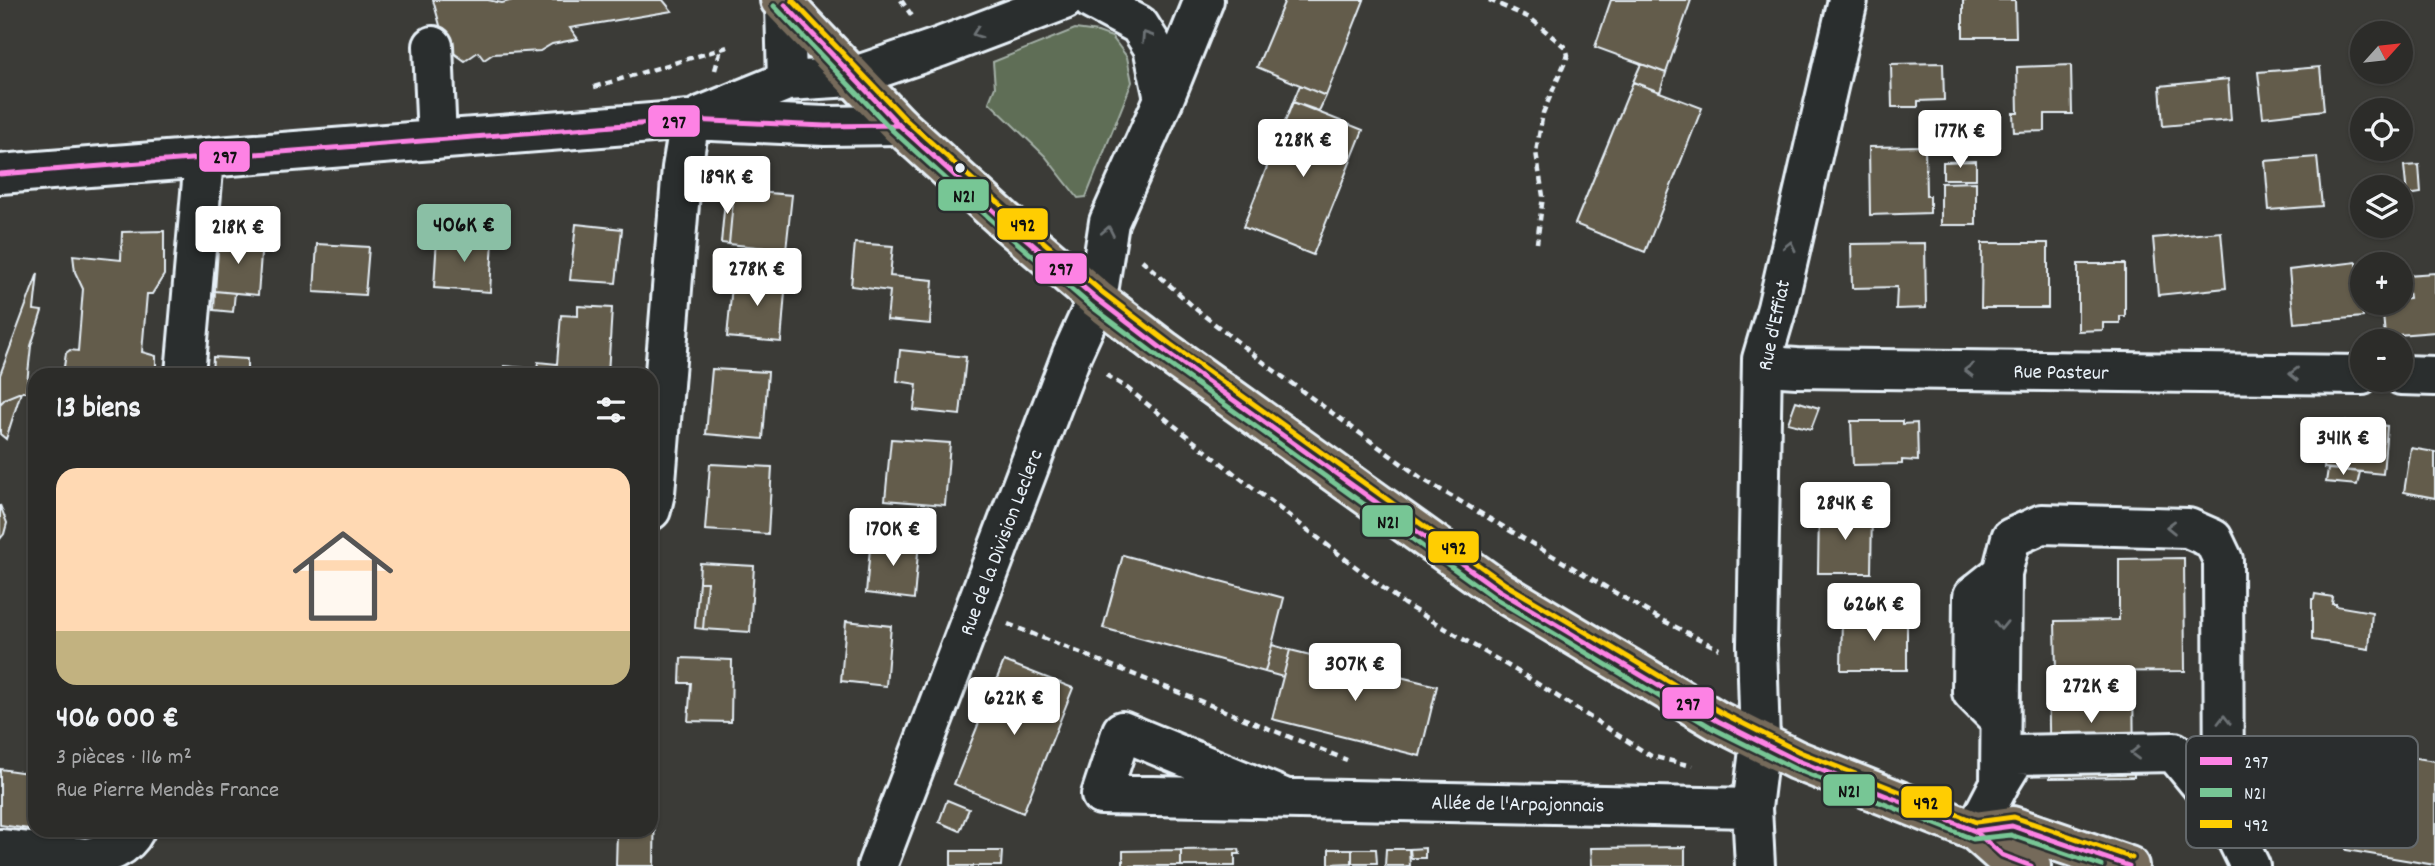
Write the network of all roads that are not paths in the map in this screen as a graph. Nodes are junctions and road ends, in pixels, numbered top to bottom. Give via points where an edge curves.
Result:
1 (1064, 0) edge
2 (1092, 0) edge
3 (1204, 0) edge
4 (1848, 0) edge
5 (783, 2) edge
6 (433, 46) dead end
7 (852, 77) junction
8 (787, 81) junction
9 (1164, 99) junction
10 (690, 120) junction
11 (898, 125) junction
12 (438, 140) junction
13 (204, 159) junction
14 (0, 174) edge
15 (1097, 299) junction
16 (1762, 359) junction
17 (185, 368) edge
18 (2350, 375) edge
19 (2413, 376) edge
20 (2435, 376) edge
21 (658, 457) edge
22 (2224, 736) edge
23 (1760, 742) junction
24 (2186, 767) edge
25 (2000, 783) junction
26 (1753, 795) junction
27 (1284, 798) dead end
28 (1975, 831) junction
29 (129, 837) edge
30 (2241, 848) edge
31 (0, 849) edge
32 (877, 866) edge
33 (1755, 866) edge
34 (2031, 866) edge
35 (2129, 866) edge
36 (2250, 866) edge

1 -> 7 street
9 -> 2 street via 1153,47 1139,25
3 - 9 street, Rue de la Division Leclerc
16 -> 4 street, Rue d'Effiat
5 - 7 main road
5 - 8 street
6 - 12 street
7 - 8 street
7 - 11 main road
8 - 10 street
15 -> 9 street, Rue de la Division Leclerc via 1109,222
10 - 11 street
10 - 12 street
10 - 21 street
11 - 15 main road
12 - 13 street
13 - 14 street
13 - 17 street
15 - 23 main road via 1500,592
15 - 32 street, Rue de la Division Leclerc
18 -> 16 street, Rue Pasteur via 1797,368
16 - 23 street, Rue d'Effiat
19 - 20 street
22 -> 25 street via 2223,560 2213,539 2188,528 2042,524 2011,538 2002,573
23 - 26 street, Rue d'Effiat
23 - 28 main road
24 -> 25 street via 2174,752 2017,755
25 - 28 street
26 - 27 street, Allée de l'Arpajonnais
26 - 33 street, Rue d'Effiat
28 - 34 main road via 2002,855
28 - 35 main road via 2012,826
29 - 31 street via 117,848 87,858
30 - 36 street

